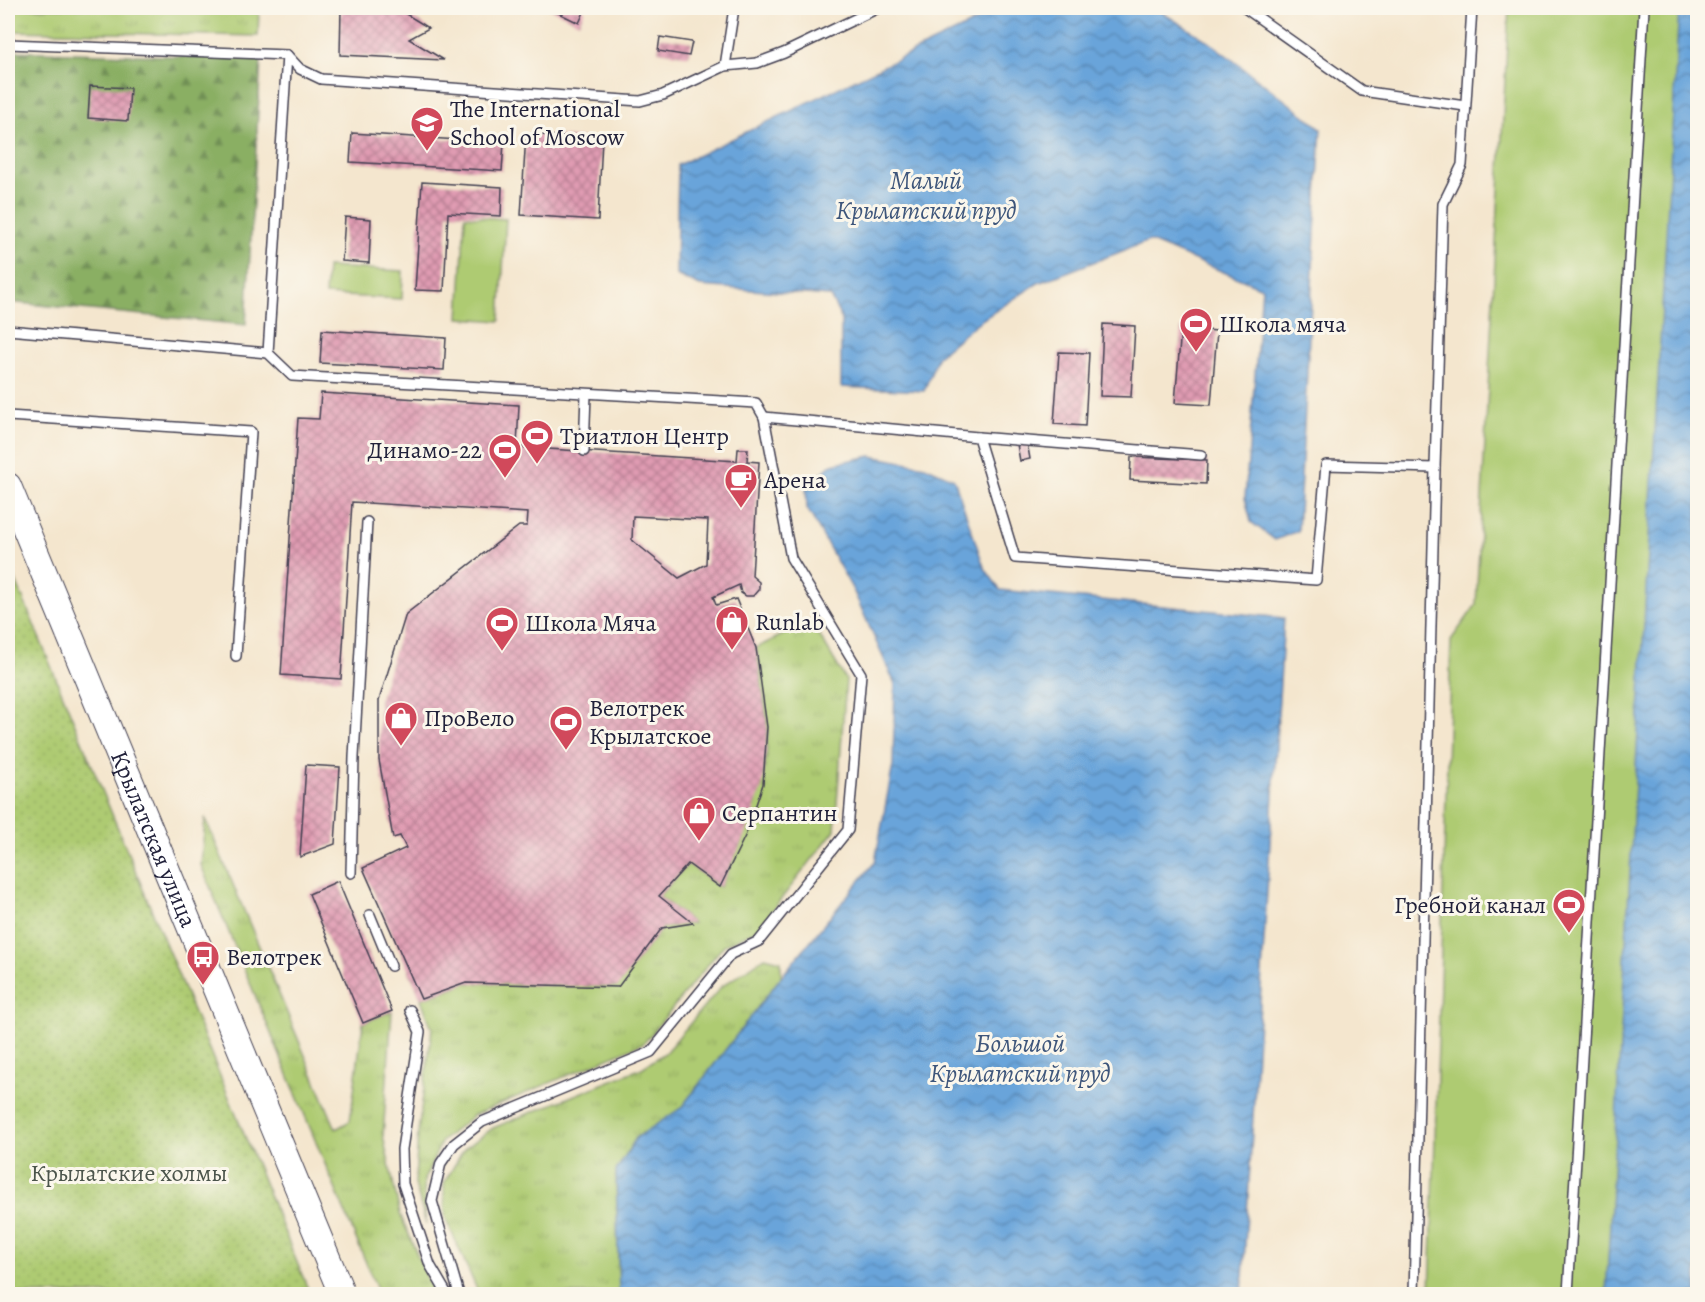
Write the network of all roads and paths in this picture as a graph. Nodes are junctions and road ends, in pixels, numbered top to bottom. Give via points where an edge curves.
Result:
1 (734, 8) edge
2 (878, 8) edge
3 (1245, 8) edge
4 (1472, 8) edge
5 (1644, 8) edge
6 (8, 44) edge
7 (287, 55) junction
8 (725, 66) junction
9 (1465, 106) junction
10 (8, 330) edge
11 (268, 353) junction
12 (586, 394) junction
13 (8, 416) edge
14 (764, 417) junction
15 (978, 437) junction
16 (584, 451) dead end
17 (1201, 455) dead end
18 (1435, 468) junction
19 (8, 486) edge
20 (367, 522) dead end
21 (236, 656) dead end
22 (351, 873) dead end
23 (370, 915) dead end
24 (391, 966) dead end
25 (410, 1010) dead end
26 (342, 1294) edge
27 (447, 1294) edge
28 (459, 1294) edge
29 (1414, 1294) edge
30 (1568, 1294) edge

1 - 8 lane
2 - 8 lane via 784,53 757,63
3 - 9 lane via 1362,91
4 - 9 lane
5 - 30 lane
6 - 7 lane
7 - 8 lane via 300,69 321,79 640,101 663,95
7 - 11 lane
9 - 18 lane via 1462,165 1443,204
10 - 11 lane
11 - 12 lane via 292,376
12 - 14 lane via 756,403
12 - 16 lane
13 - 21 lane via 251,432
14 - 15 lane
14 - 28 lane via 792,558 861,674 848,830 759,941 731,954 651,1052 482,1122 454,1144 441,1162 432,1201
15 - 17 lane
15 - 18 lane via 1015,558 1305,580 1316,580 1326,465
18 - 29 lane
19 - 26 main road, Крылатская улица
20 - 22 lane
23 - 24 lane
25 - 27 lane via 420,1032 402,1149 403,1184 430,1266

